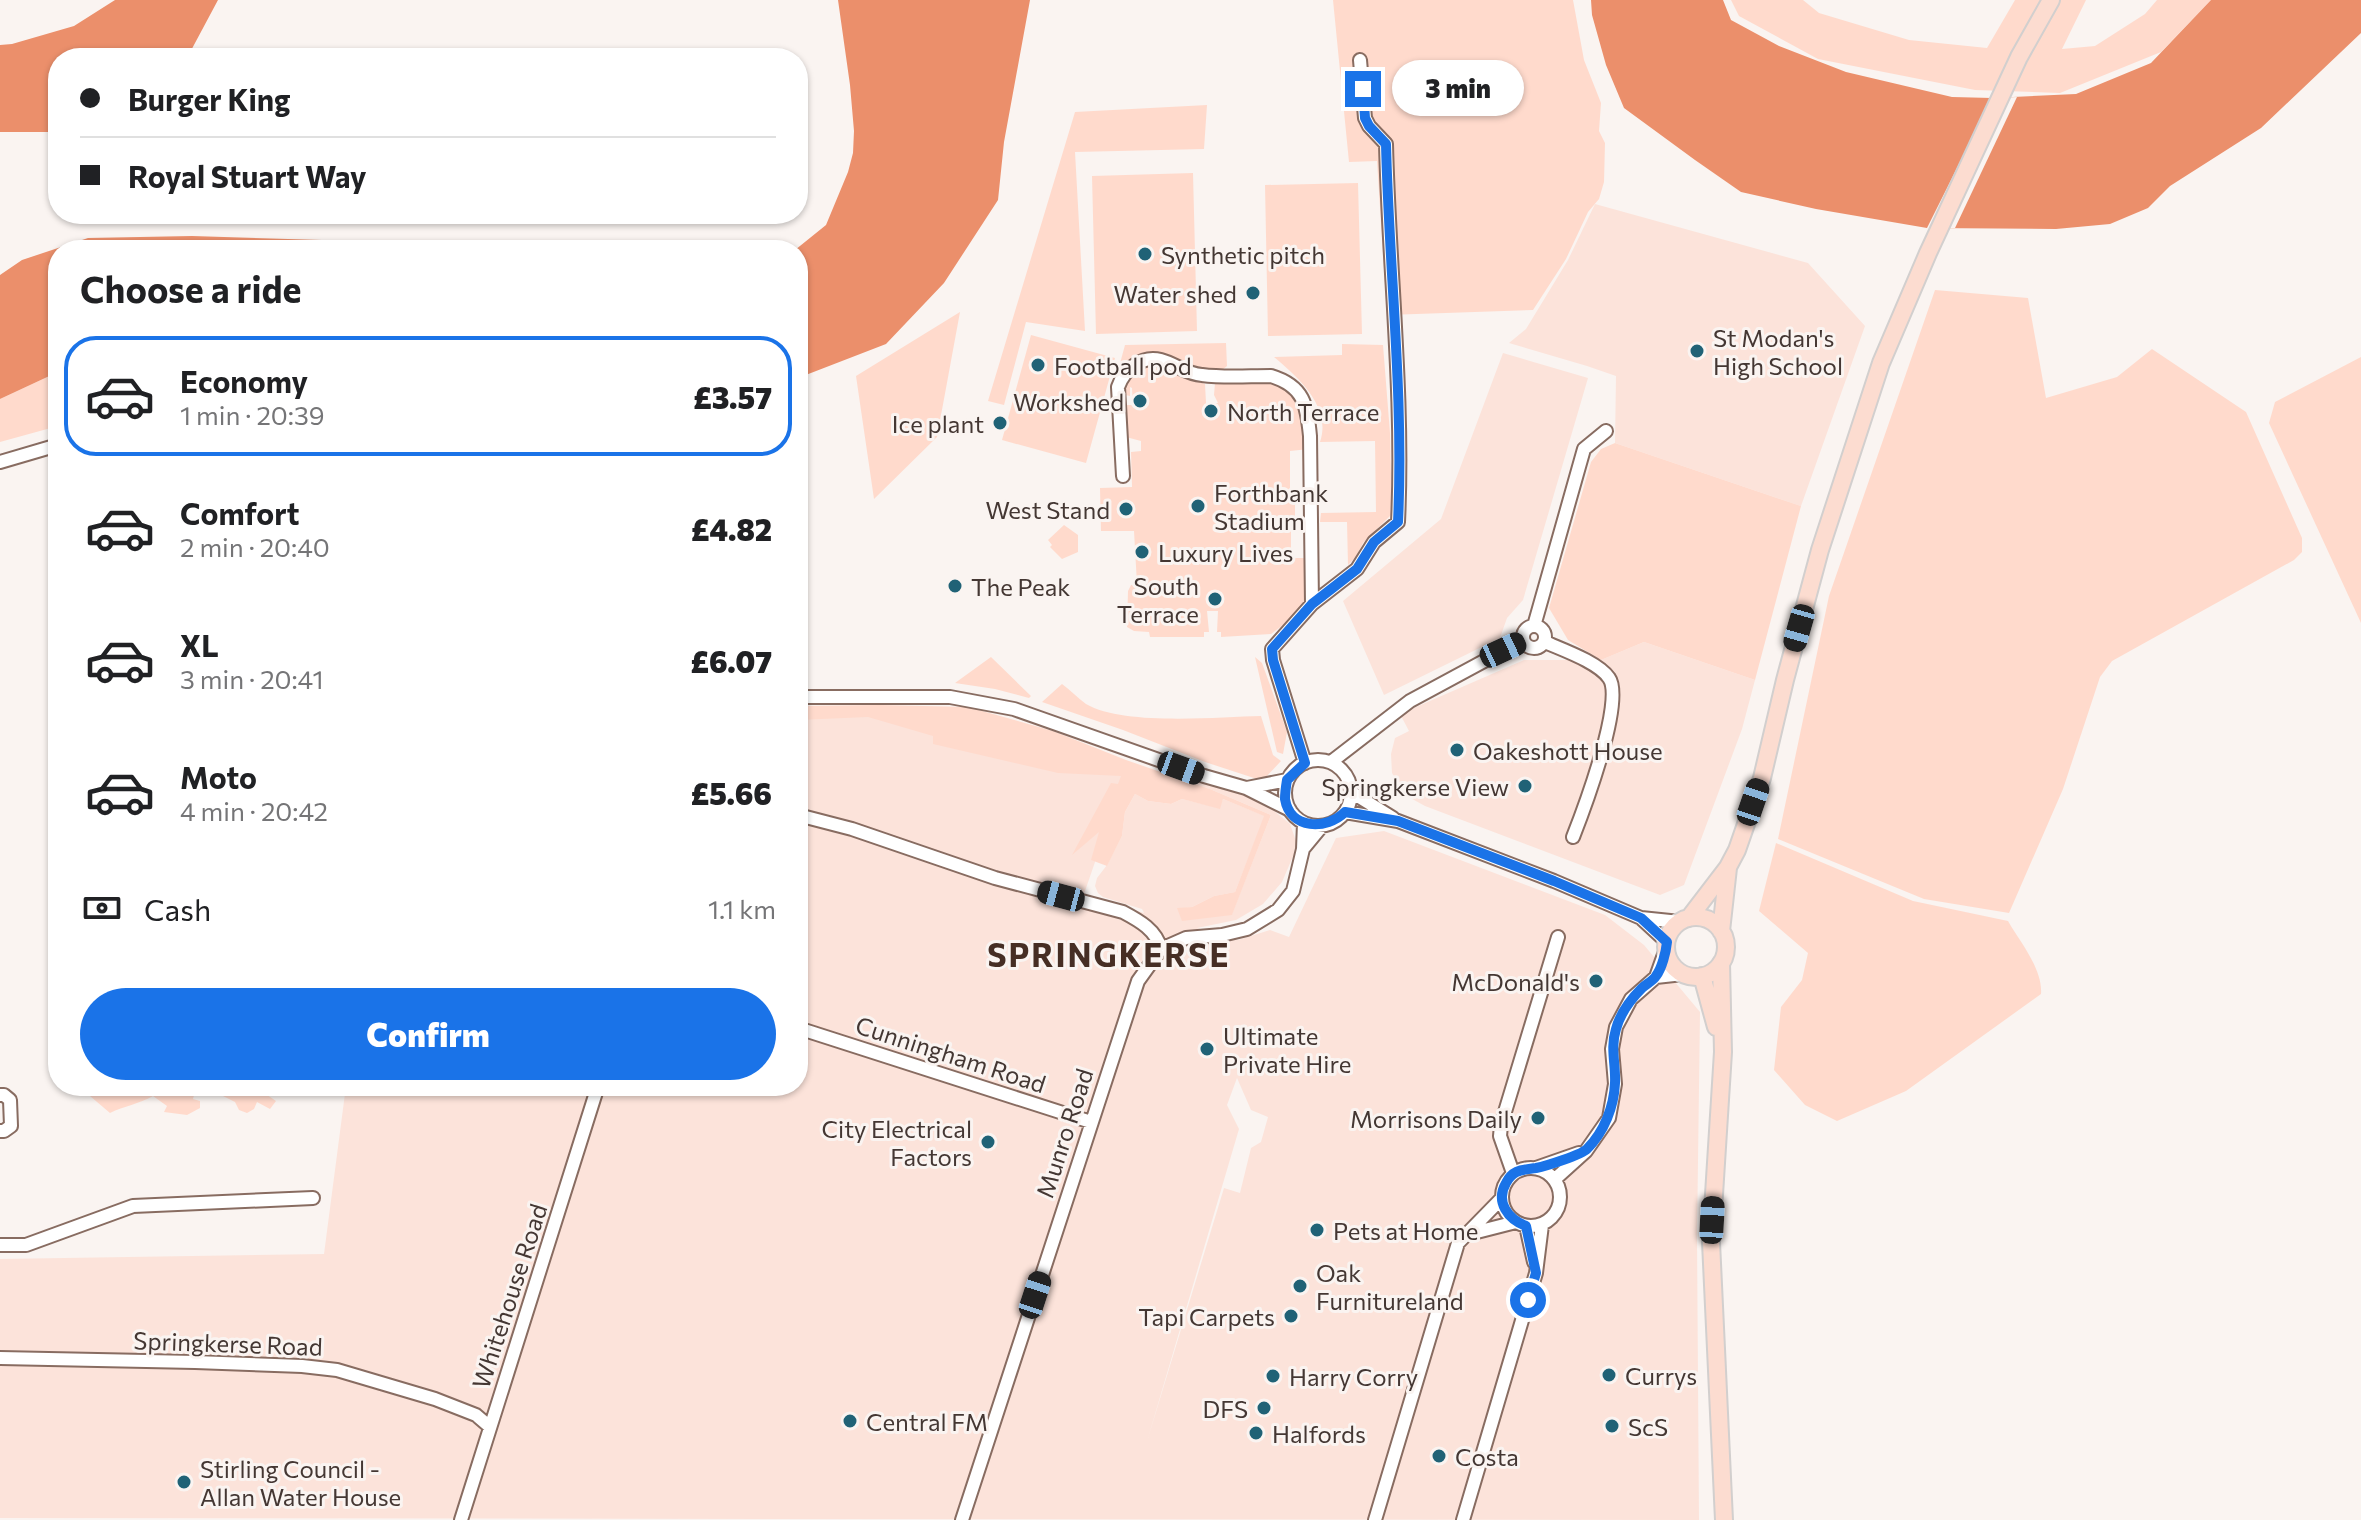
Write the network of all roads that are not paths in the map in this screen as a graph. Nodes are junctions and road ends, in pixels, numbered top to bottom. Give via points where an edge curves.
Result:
1 (2051, 0) edge
2 (1360, 60) dead end
3 (1606, 431) dead end
4 (48, 448) edge
5 (0, 462) edge
6 (1123, 476) dead end
7 (1312, 604) junction
8 (1534, 626) junction
9 (1523, 640) junction
10 (1545, 642) junction
11 (808, 697) edge
12 (1331, 762) junction
13 (1305, 763) junction
14 (1287, 780) junction
15 (1246, 788) junction
16 (1351, 792) junction
17 (1290, 810) junction
18 (1345, 812) junction
19 (808, 818) edge
20 (1398, 821) junction
21 (1304, 823) junction
22 (1322, 826) junction
23 (1573, 837) dead end
24 (1303, 849) junction
25 (1728, 867) junction
26 (1641, 918) junction
27 (1685, 920) junction
28 (1721, 931) junction
29 (1558, 937) dead end
30 (1667, 945) junction
31 (1161, 949) junction
32 (1721, 963) junction
33 (1683, 974) junction
34 (1702, 976) junction
35 (1656, 977) junction
36 (808, 1031) edge
37 (1723, 1052) junction
38 (0, 1095) edge
39 (595, 1096) edge
40 (1091, 1122) junction
41 (0, 1131) edge
42 (1586, 1151) junction
43 (1536, 1168) junction
44 (1513, 1173) junction
45 (1555, 1179) junction
46 (313, 1198) dead end
47 (1502, 1198) junction
48 (1521, 1224) junction
49 (1542, 1225) junction
50 (1466, 1234) junction
51 (0, 1245) edge
52 (1536, 1273) junction
53 (0, 1358) edge
54 (490, 1427) junction
55 (461, 1520) edge
56 (962, 1520) edge
57 (1375, 1520) edge
58 (1463, 1520) edge
59 (1724, 1520) edge

1 - 25 main road via 2019,57 1881,363 1820,550 1762,778
2 - 7 street via 1365,118 1386,144 1398,522 1374,542 1357,569
3 - 8 street via 1584,449
4 - 5 street
6 - 7 street via 1118,387 1129,368 1159,359 1201,375 1282,380 1308,409
7 - 13 street via 1272,649
8 - 9 street
8 - 10 street via 1544,631
9 - 10 street via 1534,649
9 - 12 street via 1410,701
10 - 23 street via 1587,661 1609,677 1615,690
11 - 15 street via 950,697 1014,709
12 - 13 street
12 - 16 street via 1345,773
13 - 14 street
14 - 15 street
14 - 17 street
15 - 17 street
16 - 18 street
16 - 20 street
17 - 21 street
18 - 20 street
18 - 22 street
19 - 31 street via 995,878 1123,912 1158,937
20 - 26 street
21 - 22 street
21 - 24 street
22 - 24 street
24 - 31 street via 1293,891 1278,910 1247,929 1186,938
25 - 27 main road
25 - 28 main road
26 - 27 street
26 - 30 street
27 - 28 main road via 1707,919
27 - 30 main road via 1671,930
28 - 32 main road via 1726,950
29 - 44 street via 1501,1125
30 - 33 main road via 1671,963
30 - 35 street
31 - 40 street, Munro Road via 1138,981
32 - 34 main road
32 - 37 main road
33 - 34 main road
33 - 35 street
34 - 37 main road
35 - 42 street via 1631,999 1616,1027 1609,1118
36 - 40 street, Cunningham Road
37 - 59 main road via 1711,1242
38 - 41 street via 10,1100 11,1126
39 - 54 street, Whitehouse Road
40 - 56 street, Munro Road
42 - 43 street
42 - 45 street
43 - 44 street
43 - 45 street
44 - 47 street
45 - 49 street via 1561,1201
46 - 51 street via 133,1206 26,1245
47 - 48 street via 1504,1208
47 - 50 street
48 - 49 street
48 - 50 street
48 - 52 street
49 - 52 street
50 - 57 street via 1458,1243
52 - 58 street
53 - 54 street, Springkerse Road via 337,1370 435,1399 476,1415
54 - 55 street, Whitehouse Road

